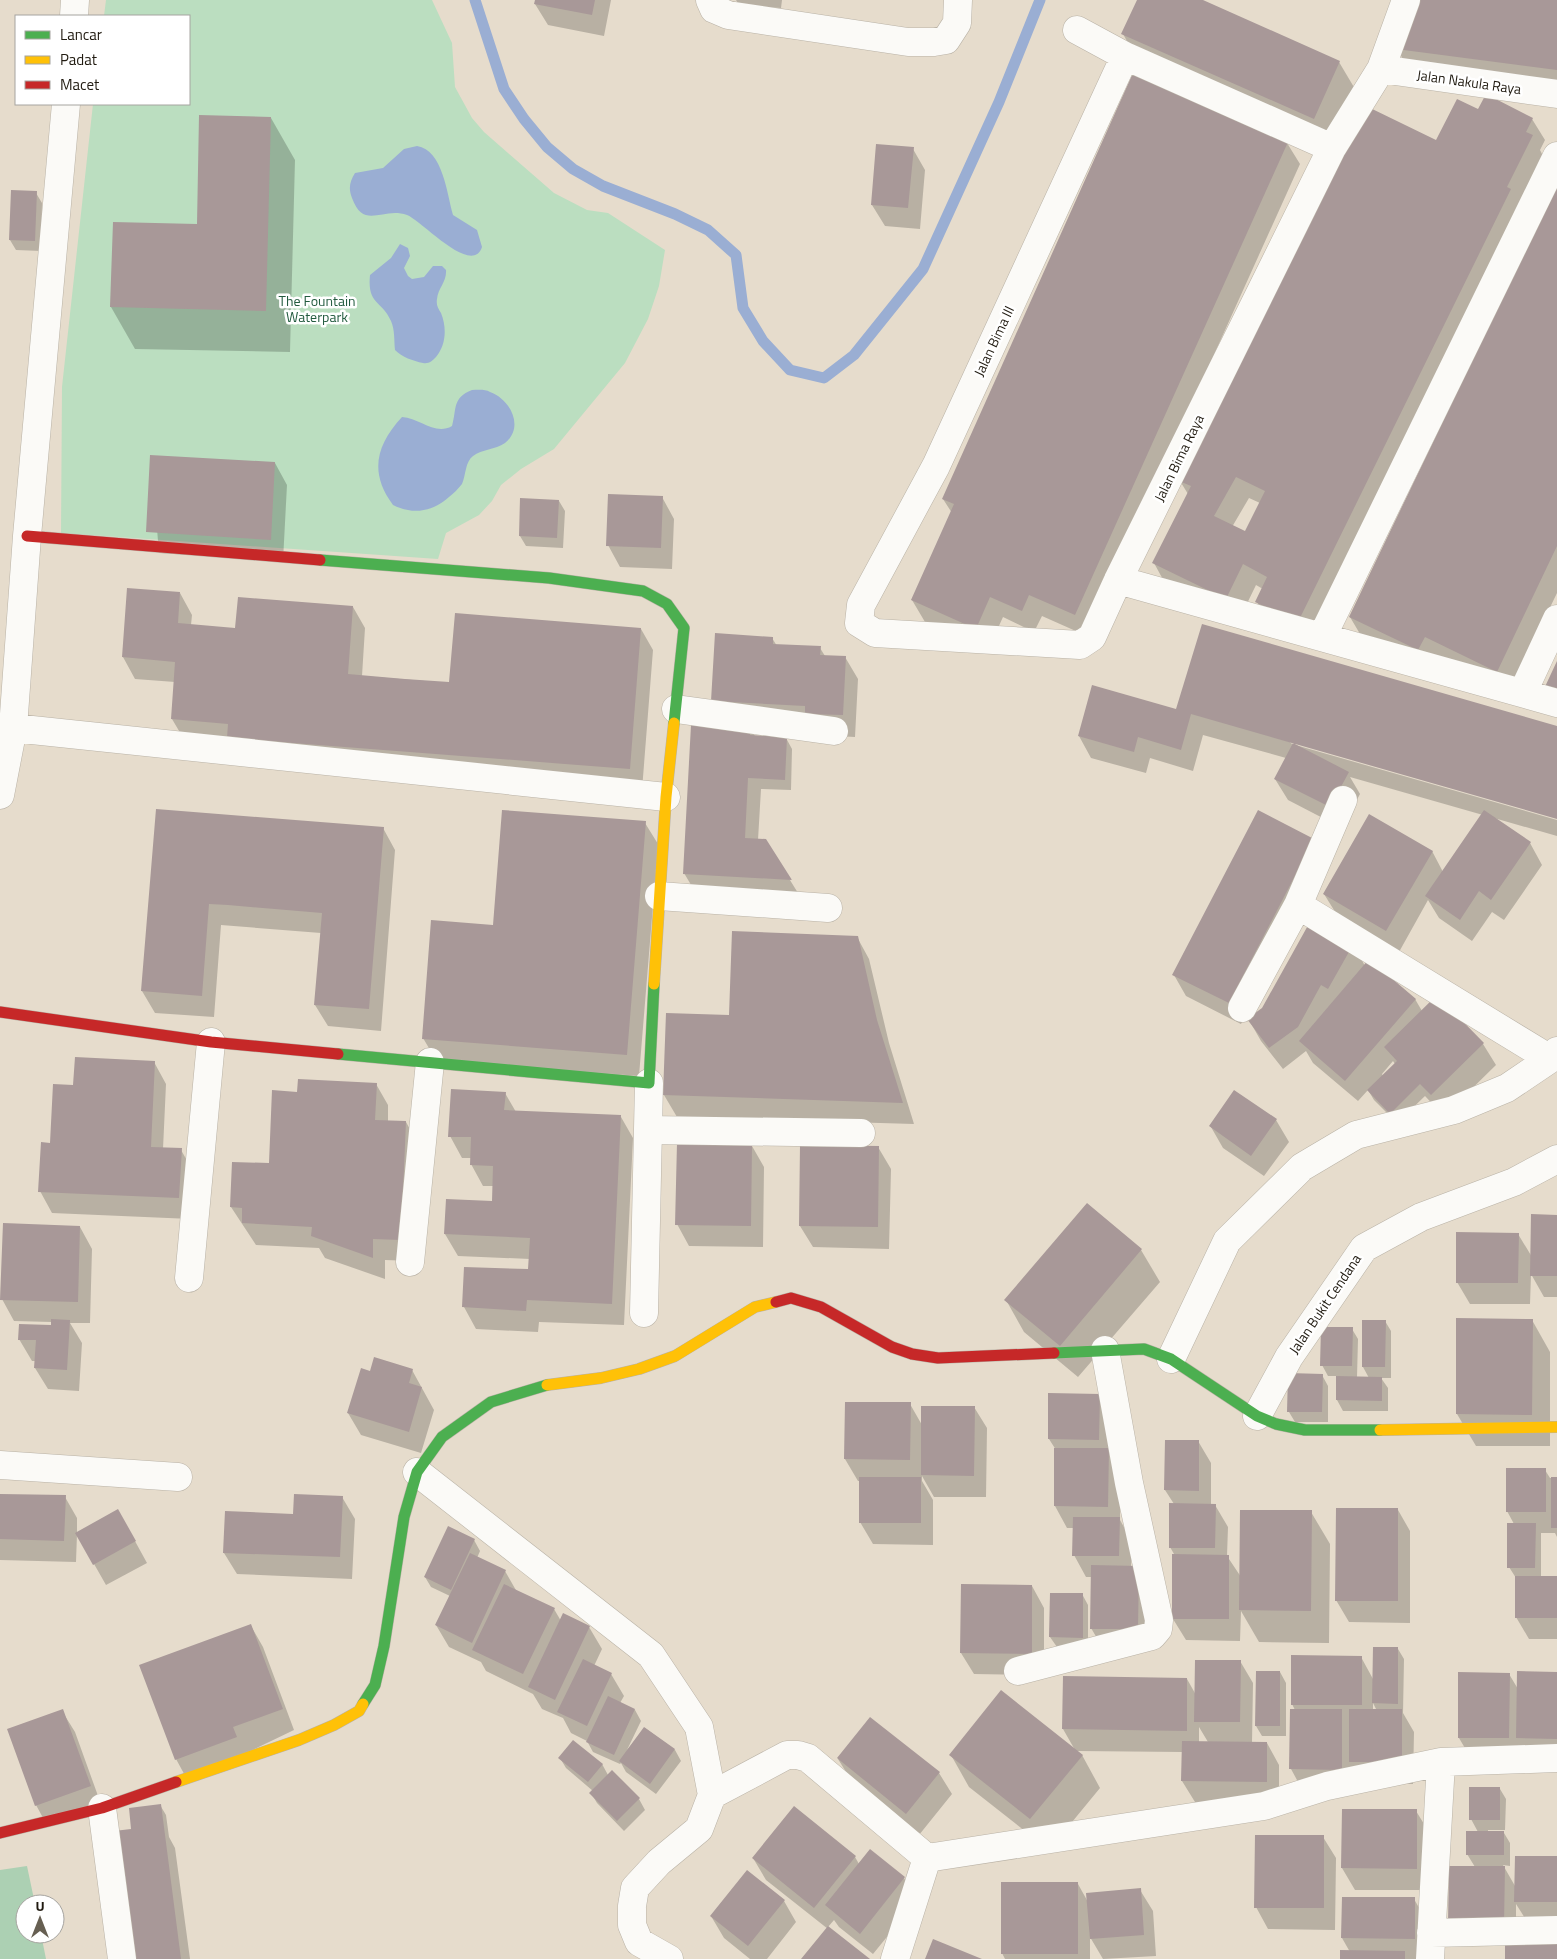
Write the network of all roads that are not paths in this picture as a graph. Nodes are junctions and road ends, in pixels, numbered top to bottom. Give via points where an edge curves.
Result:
1 (75, 0) edge
2 (710, 0) edge
3 (958, 0) edge
4 (1406, 0) edge
5 (74, 15) edge
6 (1077, 30) dead end
7 (1125, 56) junction
8 (1381, 69) junction
9 (1557, 94) edge
10 (66, 105) edge
11 (1332, 148) junction
12 (1557, 156) edge
13 (28, 536) junction
14 (1118, 580) junction
15 (1557, 619) edge
16 (859, 623) joint
17 (1322, 637) junction
18 (1523, 692) junction
19 (1557, 703) edge
20 (676, 709) junction
21 (13, 728) junction
22 (834, 731) dead end
23 (0, 795) edge
24 (666, 797) junction
25 (1343, 800) dead end
26 (659, 896) junction
27 (1298, 906) junction
28 (828, 908) dead end
29 (1242, 1008) dead end
30 (0, 1012) edge
31 (211, 1042) junction
32 (1554, 1055) edge
33 (430, 1062) junction
34 (649, 1082) junction
35 (648, 1130) junction
36 (861, 1133) dead end
37 (1557, 1159) edge
38 (410, 1262) dead end
39 (190, 1278) dead end
40 (644, 1312) dead end
41 (1105, 1350) junction
42 (1171, 1359) junction
43 (1257, 1416) junction
44 (1557, 1427) edge
45 (0, 1465) edge
46 (417, 1472) junction
47 (178, 1477) dead end
48 (1018, 1670) dead end
49 (1557, 1758) edge
50 (1441, 1762) junction
51 (712, 1795) junction
52 (102, 1808) junction
53 (0, 1833) edge
54 (927, 1858) junction
55 (1557, 1930) edge
56 (1431, 1946) edge
57 (122, 1959) edge
58 (669, 1959) edge
59 (896, 1959) edge

1 - 5 street
2 - 3 street via 714,9 728,15 908,42 946,40 957,23
4 - 8 street, Jalan Bima Raya
6 - 7 street
7 - 11 street
7 - 16 street, Jalan Bima III via 936,466 861,605
8 - 9 street, Jalan Nakula Raya
8 - 11 street, Jalan Bima Raya
10 - 13 street
11 - 14 street, Jalan Bima Raya
12 - 17 street
13 - 20 street via 549,578 643,591 667,604 684,628
13 - 21 street
14 - 16 street, Jalan Bima Raya via 1092,637 1080,645 875,633
14 - 17 street
15 - 18 street
17 - 18 street
18 - 19 street
20 - 22 street
20 - 24 street
21 - 23 street
21 - 24 street
24 - 26 street
25 - 27 street
26 - 28 street
26 - 34 street
27 - 29 street
27 - 32 street
30 - 31 street
31 - 33 street
31 - 39 street
32 - 42 street via 1507,1088 1454,1110 1356,1136 1302,1166 1227,1241
33 - 34 street
33 - 38 street
34 - 35 street
35 - 36 street
35 - 40 street
37 - 43 street, Jalan Bukit Cendana via 1514,1182 1421,1217 1364,1248 1289,1357
41 - 42 street via 1144,1349
41 - 46 street via 938,1358 912,1354 892,1348 821,1307 791,1298 755,1307 675,1356 639,1369 547,1385 491,1402 442,1437
41 - 48 street via 1158,1628 1152,1636
42 - 43 street
43 - 44 street via 1305,1430
45 - 47 street
46 - 51 street via 651,1655 699,1727
46 - 52 street via 404,1517 375,1685 358,1711 334,1726 299,1740
49 - 50 street
50 - 54 street via 1327,1786 1264,1806
50 - 56 street
51 - 54 street via 786,1755 798,1754 808,1758
51 - 58 street via 699,1829 659,1862 635,1888 632,1925 639,1942
52 - 53 street
52 - 57 street
54 - 59 street
55 - 56 street

